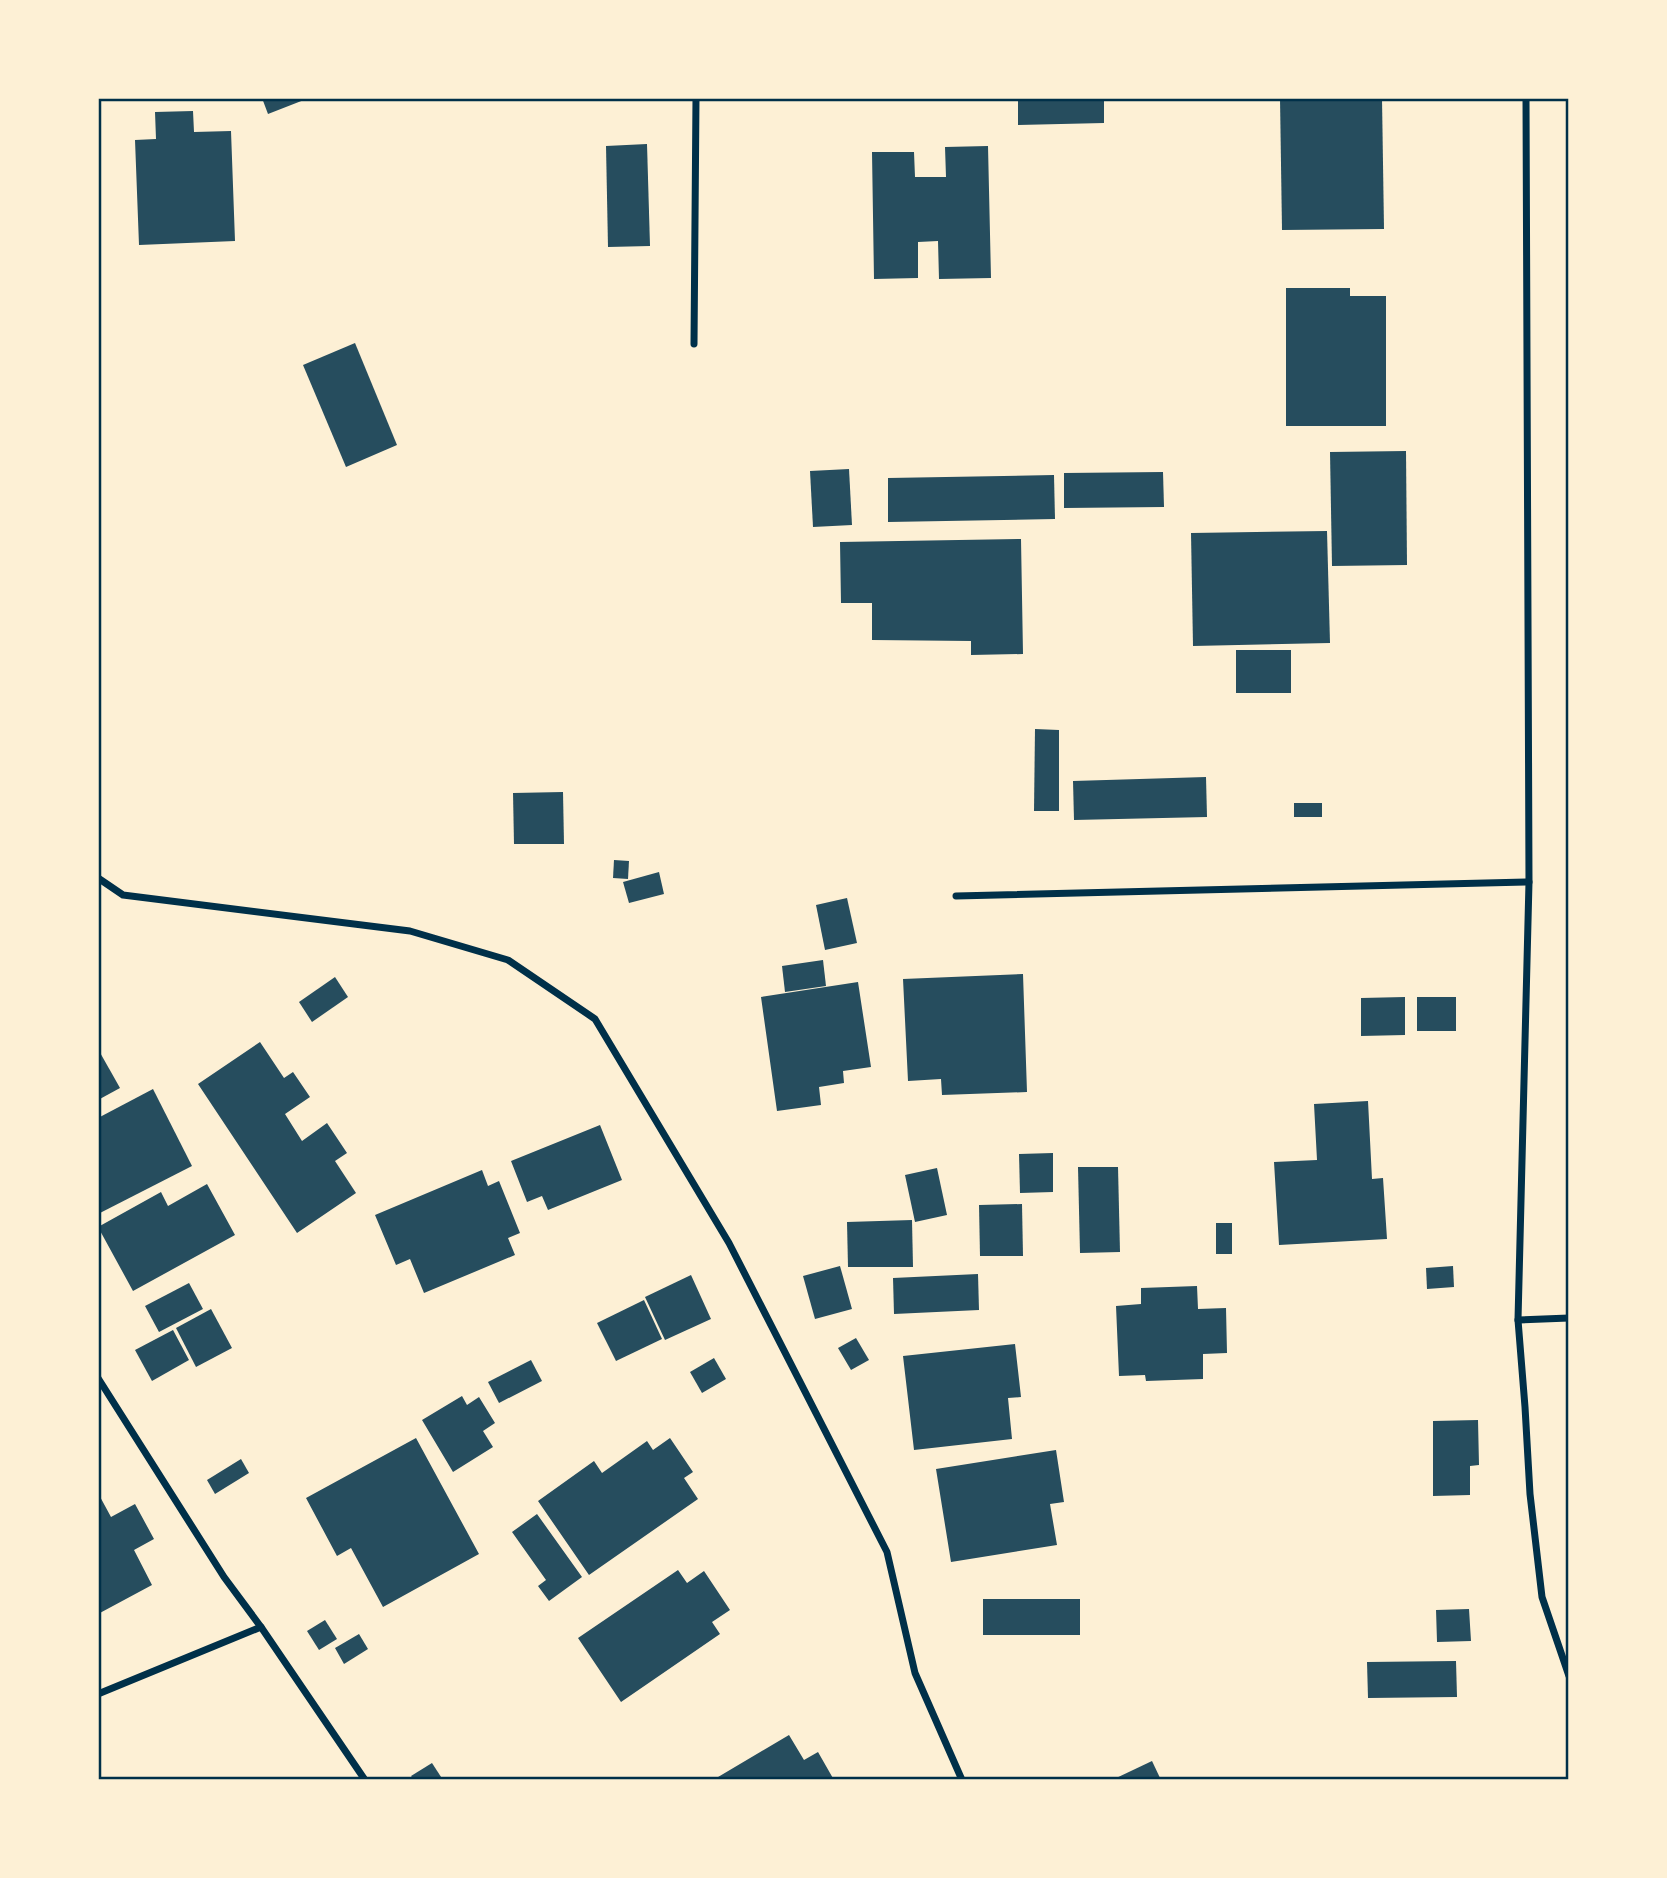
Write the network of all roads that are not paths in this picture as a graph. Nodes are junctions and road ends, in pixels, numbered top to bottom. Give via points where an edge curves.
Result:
1 (696, 98) edge
2 (1526, 98) edge
3 (694, 344) dead end
4 (98, 878) edge
5 (1529, 882) junction
6 (956, 896) dead end
7 (1569, 1318) edge
8 (1518, 1320) junction
9 (98, 1378) edge
10 (261, 1627) junction
11 (1569, 1676) edge
12 (98, 1694) edge
13 (365, 1780) edge
14 (962, 1780) edge

1 - 3 street
2 - 5 street
4 - 14 street via 123,895 410,930 509,960 595,1019 729,1243 887,1552 915,1672
5 - 6 street
5 - 8 street
7 - 8 street
8 - 11 street via 1542,1597
9 - 10 street via 224,1577
10 - 12 street
10 - 13 street

